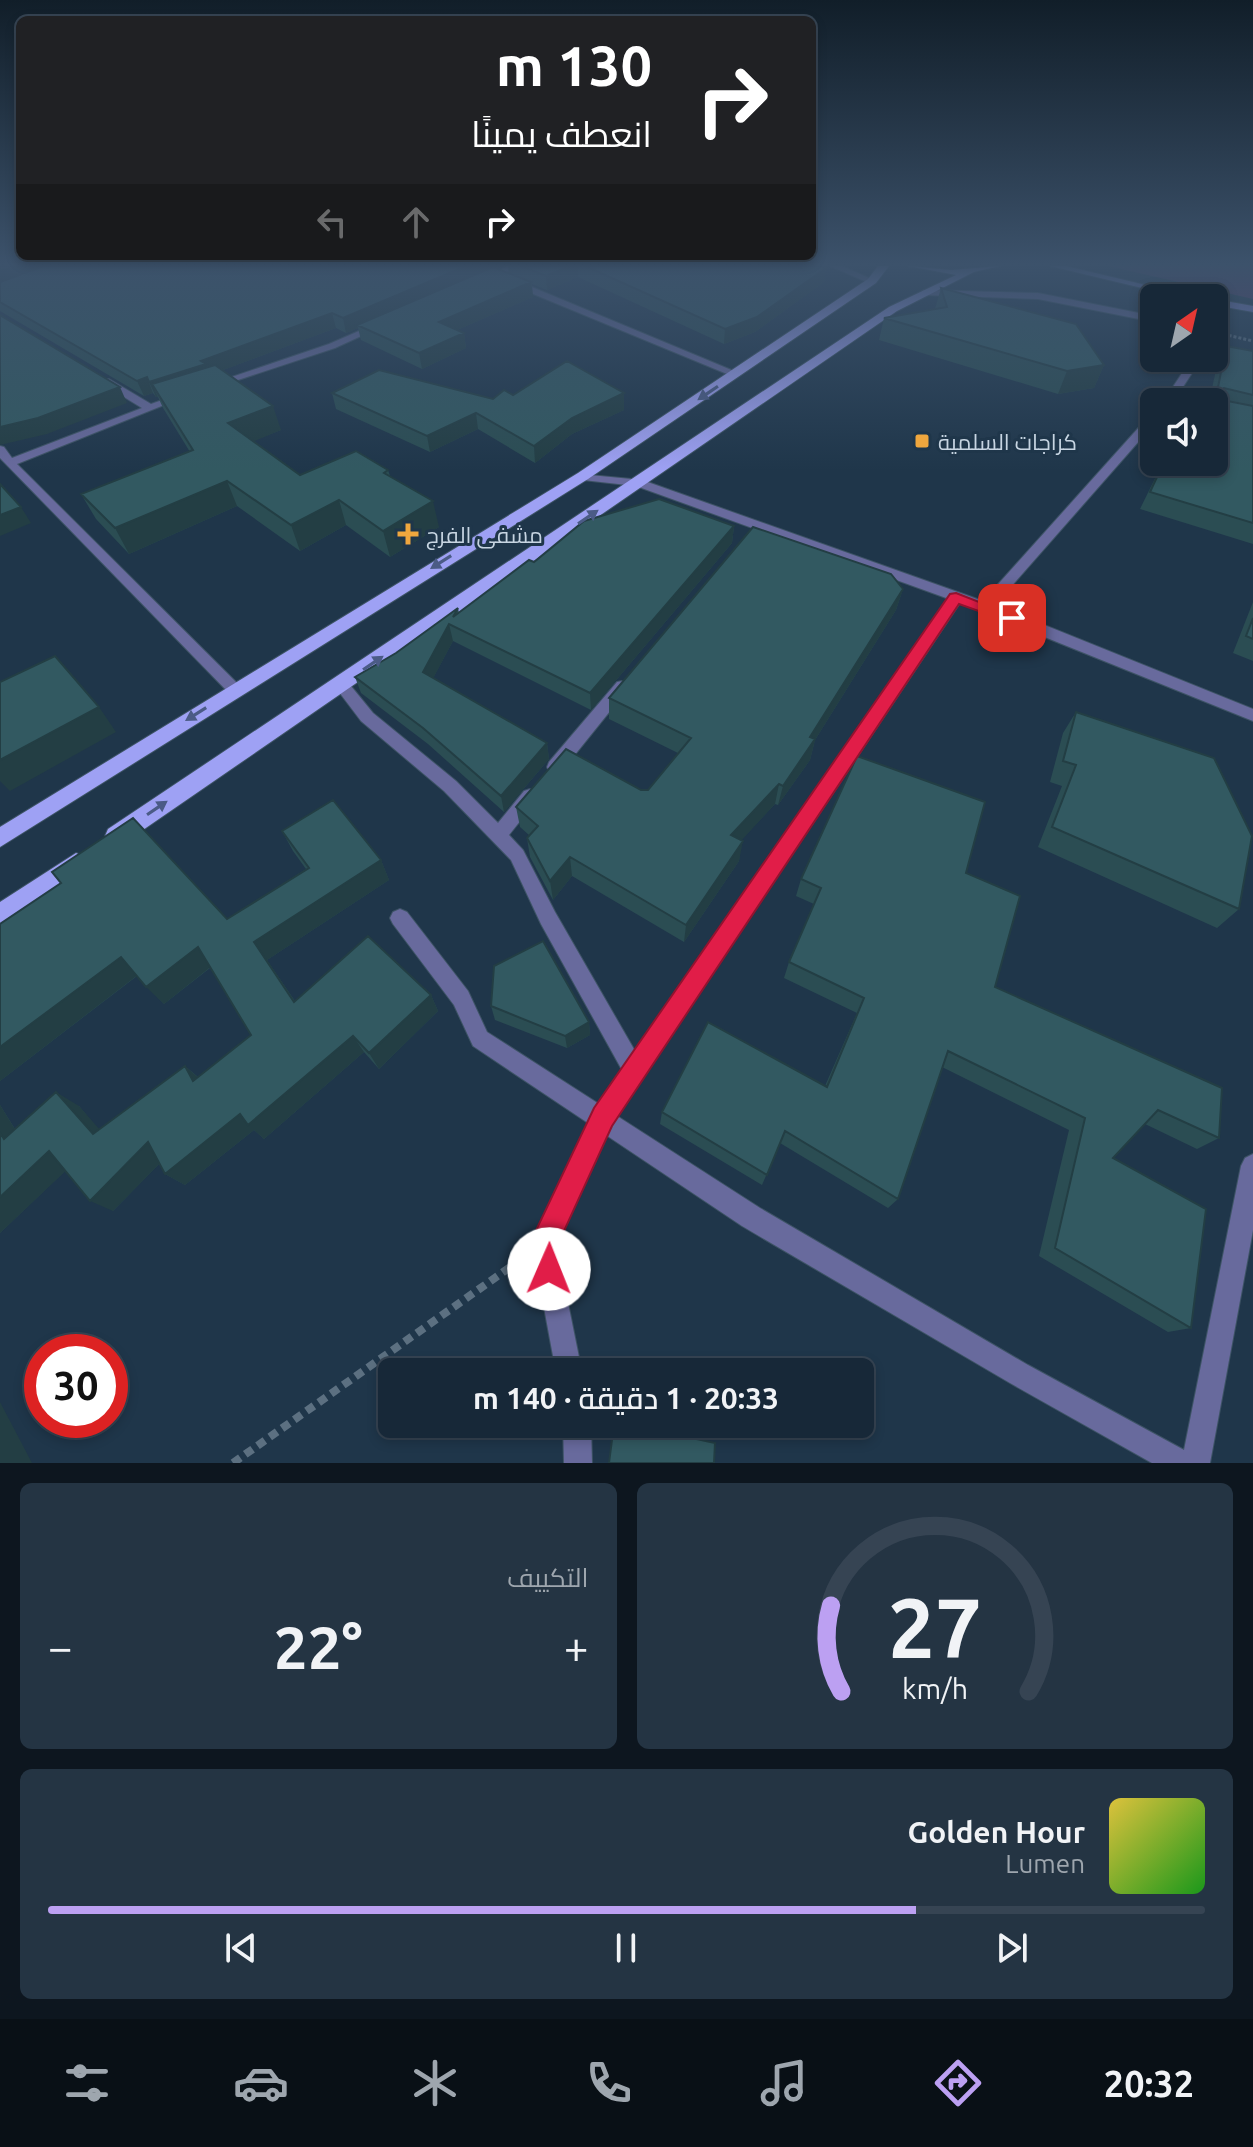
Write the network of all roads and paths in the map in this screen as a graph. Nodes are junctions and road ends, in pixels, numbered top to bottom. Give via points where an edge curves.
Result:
1 (359, 334) edge
2 (639, 334) edge
3 (794, 334) edge
4 (856, 334) edge
5 (1228, 335) edge
6 (1253, 341) edge
7 (94, 374) edge
8 (736, 374) junction
9 (204, 388) edge
10 (190, 393) edge
11 (148, 407) junction
12 (1140, 433) edge
13 (0, 449) edge
14 (9, 463) junction
15 (583, 476) junction
16 (638, 483) junction
17 (956, 598) junction
18 (986, 607) junction
19 (633, 672) edge
20 (341, 684) junction
21 (234, 689) junction
22 (1253, 715) edge
23 (498, 836) junction
24 (0, 838) edge
25 (0, 915) edge
26 (400, 918) dead end
27 (634, 1071) junction
28 (603, 1117) junction
29 (1253, 1166) edge
30 (544, 1243) junction
31 (566, 1358) edge
32 (577, 1438) edge
33 (233, 1463) edge
34 (578, 1463) edge
35 (1180, 1463) edge
36 (1196, 1463) edge

1 - 9 street
2 - 8 street
3 - 8 main road
4 - 16 main road
5 - 6 path
7 - 11 street
8 -> 15 main road
10 - 11 street
11 - 14 street
12 - 18 street
13 - 14 street
14 - 21 street
15 - 16 street
15 -> 21 main road
16 - 17 street via 754,532
20 -> 16 main road
17 - 18 street
17 - 27 street
18 - 22 street
19 - 23 street
20 - 23 street via 367,717 450,786
25 -> 20 main road
21 -> 24 main road
23 - 27 street via 517,855
26 - 28 street via 461,998 480,1039
27 - 28 street
28 - 30 street
28 - 35 street via 751,1217
29 - 36 street
30 - 31 street
30 - 33 path
32 - 34 street

